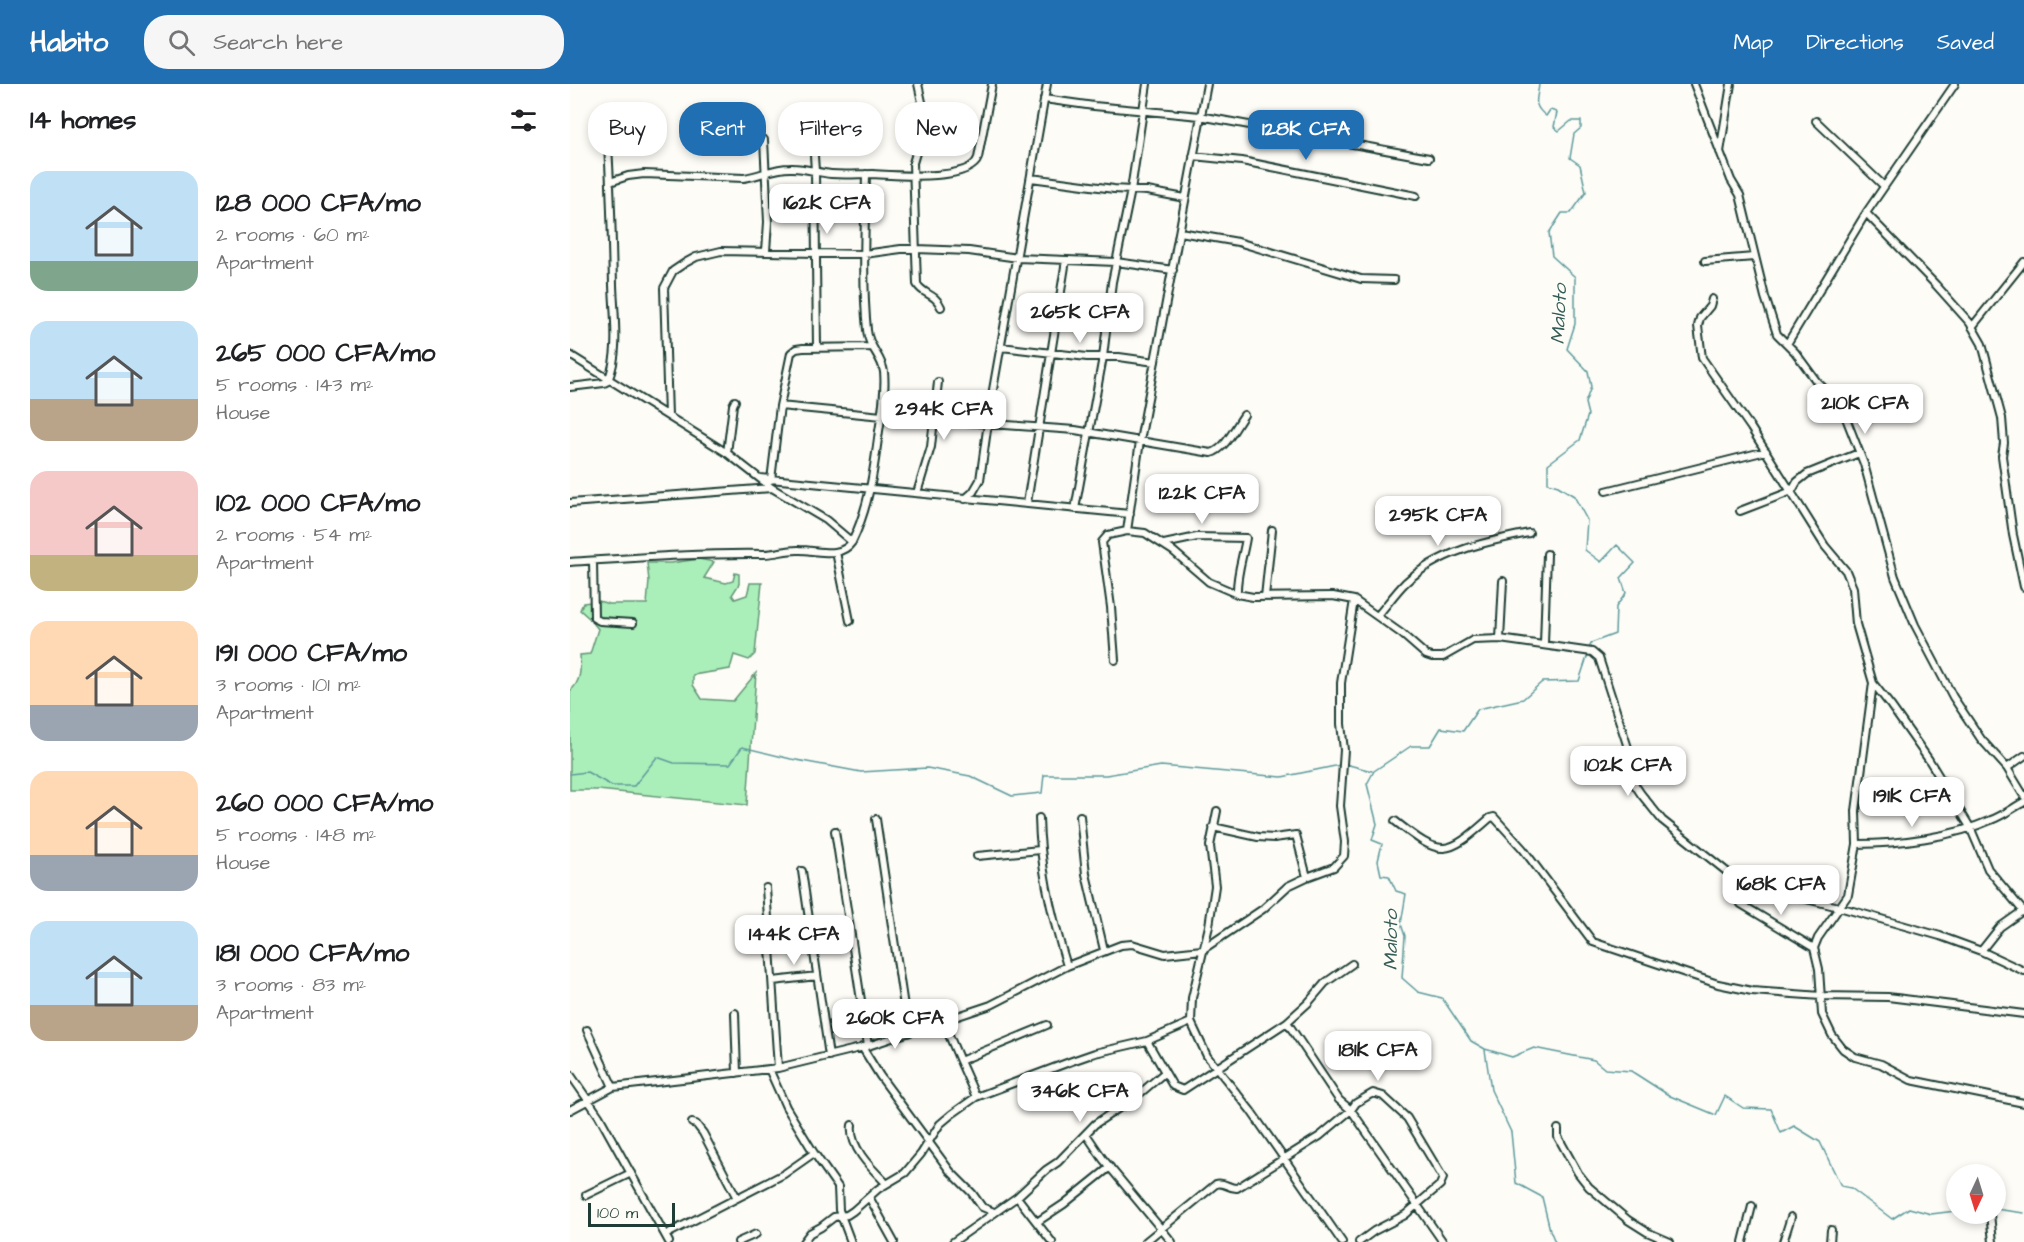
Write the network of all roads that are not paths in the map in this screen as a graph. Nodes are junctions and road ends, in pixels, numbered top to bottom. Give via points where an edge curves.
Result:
1 (918, 84) edge
2 (992, 84) edge
3 (1047, 84) edge
4 (1147, 84) edge
5 (1207, 84) edge
6 (1694, 84) edge
7 (1731, 84) edge
8 (1954, 84) edge
9 (1044, 99) junction
10 (922, 102) edge
11 (1142, 110) junction
12 (1200, 116) junction
13 (1816, 122) dead end
14 (1720, 153) junction
15 (609, 156) edge
16 (765, 156) edge
17 (814, 156) edge
18 (916, 156) edge
19 (1193, 156) junction
20 (1429, 158) dead end
21 (815, 171) junction
22 (766, 172) junction
23 (866, 174) junction
24 (913, 176) junction
25 (754, 177) junction
26 (1030, 178) junction
27 (610, 182) junction
28 (765, 183) junction
29 (1884, 186) junction
30 (1131, 190) junction
31 (1416, 196) dead end
32 (1185, 198) junction
33 (1866, 213) junction
34 (1180, 232) junction
35 (1752, 247) junction
36 (916, 249) junction
37 (766, 251) junction
38 (815, 252) junction
39 (864, 254) junction
40 (1744, 256) junction
41 (1754, 257) junction
42 (1018, 258) junction
43 (1065, 260) junction
44 (1705, 261) dead end
45 (1116, 262) junction
46 (2024, 262) edge
47 (1173, 270) junction
48 (1394, 280) dead end
49 (1712, 299) dead end
50 (941, 307) dead end
51 (1972, 327) junction
52 (1787, 344) junction
53 (871, 346) junction
54 (817, 347) junction
55 (1001, 347) junction
56 (1052, 352) junction
57 (570, 356) edge
58 (1103, 357) junction
59 (1155, 362) junction
60 (608, 381) junction
61 (938, 382) dead end
62 (570, 387) edge
63 (735, 401) dead end
64 (780, 406) junction
65 (1244, 415) dead end
66 (668, 416) junction
67 (882, 416) junction
68 (934, 420) junction
69 (988, 423) junction
70 (1038, 428) junction
71 (1089, 432) junction
72 (1140, 441) junction
73 (1766, 452) junction
74 (727, 453) junction
75 (1859, 453) junction
76 (759, 478) junction
77 (771, 480) junction
78 (772, 488) junction
79 (871, 490) junction
80 (1606, 491) dead end
81 (1792, 491) junction
82 (917, 493) junction
83 (965, 499) junction
84 (570, 503) edge
85 (1027, 503) junction
86 (1075, 508) junction
87 (1740, 512) dead end
88 (1130, 514) junction
89 (1272, 530) dead end
90 (1127, 531) junction
91 (1529, 533) dead end
92 (852, 542) junction
93 (1164, 544) junction
94 (836, 552) junction
95 (1547, 554) dead end
96 (593, 561) junction
97 (570, 562) edge
98 (1503, 581) dead end
99 (2024, 587) edge
100 (1237, 594) junction
101 (1265, 597) junction
102 (1354, 600) junction
103 (1378, 615) junction
104 (850, 621) dead end
105 (633, 623) dead end
106 (1500, 639) junction
107 (1544, 644) junction
108 (1115, 660) dead end
109 (1872, 683) junction
110 (2024, 756) edge
111 (2007, 768) junction
112 (2024, 796) edge
113 (2024, 802) edge
114 (1217, 811) dead end
115 (1080, 816) dead end
116 (1039, 818) dead end
117 (876, 819) dead end
118 (1395, 821) dead end
119 (1213, 827) junction
120 (1970, 827) junction
121 (835, 831) dead end
122 (1857, 844) junction
123 (1040, 850) junction
124 (977, 856) dead end
125 (802, 871) dead end
126 (1307, 877) junction
127 (1741, 884) junction
128 (766, 888) dead end
129 (1839, 907) junction
130 (2024, 911) edge
131 (1814, 948) junction
132 (1104, 950) junction
133 (1202, 950) junction
134 (1981, 951) junction
135 (1352, 964) dead end
136 (1067, 966) junction
137 (2024, 971) edge
138 (818, 976) junction
139 (773, 981) junction
140 (1821, 996) junction
141 (735, 1012) dead end
142 (2024, 1014) edge
143 (943, 1021) junction
144 (1191, 1022) junction
145 (1287, 1022) junction
146 (1047, 1024) dead end
147 (587, 1030) dead end
148 (908, 1033) junction
149 (1147, 1041) junction
150 (865, 1046) junction
151 (829, 1056) junction
152 (960, 1061) junction
153 (778, 1068) junction
154 (769, 1069) junction
155 (1217, 1069) junction
156 (1165, 1072) junction
157 (737, 1073) junction
158 (570, 1074) edge
159 (613, 1087) junction
160 (976, 1097) junction
161 (588, 1099) junction
162 (2024, 1103) edge
163 (570, 1110) edge
164 (1351, 1110) junction
165 (692, 1123) dead end
166 (852, 1125) dead end
167 (1558, 1129) dead end
168 (1086, 1134) junction
169 (928, 1142) junction
170 (814, 1153) junction
171 (1284, 1158) junction
172 (1110, 1167) junction
173 (631, 1173) junction
174 (886, 1183) junction
175 (586, 1195) dead end
176 (869, 1197) junction
177 (1017, 1197) junction
178 (737, 1198) junction
179 (1417, 1206) junction
180 (1752, 1206) dead end
181 (994, 1212) junction
182 (841, 1216) junction
183 (1791, 1217) dead end
184 (1037, 1222) junction
185 (1991, 1224) edge
186 (1162, 1229) junction
187 (1832, 1230) dead end
188 (1647, 1232) junction
189 (756, 1234) dead end
190 (666, 1235) junction
191 (669, 1242) edge
192 (738, 1242) edge
193 (802, 1242) edge
194 (851, 1242) edge
195 (894, 1242) edge
196 (953, 1242) edge
197 (1052, 1242) edge
198 (1145, 1242) edge
199 (1172, 1242) edge
200 (1342, 1242) edge
201 (1359, 1242) edge
202 (1443, 1242) edge
203 (1651, 1242) edge
204 (1670, 1242) edge
205 (1743, 1242) edge
206 (1783, 1242) edge
207 (1830, 1242) edge
208 (1993, 1242) edge

1 - 10 street
2 - 24 street via 977,163 951,173
3 - 9 street
4 - 11 street
5 - 12 street
6 - 14 street
7 - 14 street
8 - 29 street
9 - 11 street
9 - 26 street
11 - 12 street
11 - 30 street
12 - 19 street
12 - 20 street
13 - 29 street
14 - 35 street via 1740,195
15 - 27 street
16 - 22 street
17 - 21 street
18 - 24 street
19 - 31 street via 1242,160
19 - 32 street
21 - 22 street via 790,168
21 - 23 street
21 - 38 street
22 - 25 street
22 - 28 street
23 - 24 street
23 - 39 street
24 - 36 street
25 - 27 street via 644,174
25 - 28 street
26 - 30 street
26 - 42 street
27 - 60 street via 615,352
28 - 37 street
29 - 33 street
30 - 32 street
30 - 45 street
32 - 34 street
33 - 51 street
33 - 52 street
34 - 47 street
34 - 48 street via 1238,242 1361,279
35 - 40 street
35 - 41 street
36 - 39 street
36 - 42 street
36 - 50 street via 917,284 934,296
37 - 38 street
37 - 66 street via 721,251 702,256 685,263 668,278 664,288
38 - 39 street
38 - 54 street
39 - 53 street
40 - 41 street
40 - 44 street
41 - 52 street via 1777,334
42 - 43 street
42 - 55 street
43 - 45 street
43 - 56 street
45 - 47 street
45 - 58 street
46 - 51 street
47 - 59 street
49 - 73 street via 1698,326 1702,358
51 - 99 street via 1982,344 2002,418 2002,456
52 - 75 street via 1816,382 1837,400
53 - 54 street
53 - 67 street via 884,374
54 - 64 street via 791,353
55 - 56 street
55 - 69 street
56 - 58 street
56 - 70 street
57 - 60 street
58 - 59 street
58 - 71 street
59 - 72 street
60 - 62 street
60 - 66 street
61 - 68 street
63 - 74 street
64 - 67 street
64 - 77 street
65 - 72 street via 1216,452
66 - 74 street
67 - 68 street
67 - 79 street
68 - 69 street
68 - 82 street via 931,447
69 - 70 street
69 - 83 street via 977,487
70 - 71 street
70 - 85 street
71 - 72 street
71 - 86 street
72 - 88 street
73 - 80 street
73 - 81 street
74 - 76 street
75 - 81 street via 1807,474
75 - 111 street via 1895,577 1915,625 1953,697 1981,739
76 - 77 street
76 - 78 street
77 - 79 street
78 - 84 street
78 - 92 street via 815,513
79 - 82 street
79 - 92 street
81 - 87 street
81 - 109 street via 1825,546 1846,571
82 - 83 street
83 - 85 street
85 - 86 street
86 - 88 street
88 - 90 street
89 - 101 street
90 - 93 street via 1145,533
90 - 108 street via 1108,535 1102,542
91 - 103 street via 1481,544 1438,560 1406,582
92 - 94 street via 845,550
93 - 100 street via 1209,582
93 - 100 street via 1197,537 1246,538
94 - 96 street via 796,550
94 - 104 street
95 - 107 street
96 - 97 street
96 - 105 street via 594,618
98 - 106 street
100 - 101 street
101 - 102 street via 1333,596
102 - 103 street
102 - 126 street via 1341,683 1344,750 1340,806 1344,856 1334,867
103 - 106 street via 1432,657 1443,657 1473,640
106 - 107 street
107 - 127 street via 1592,652 1599,658 1631,757 1635,785 1662,820
109 - 120 street via 1929,760
109 - 122 street via 1856,811
110 - 111 street
111 - 112 street
113 - 120 street
114 - 119 street
115 - 132 street via 1086,874
116 - 123 street
117 - 148 street
118 - 140 street via 1426,845 1442,848 1463,842 1494,817 1593,942 1718,984 1752,991
119 - 126 street via 1258,837 1296,835
119 - 133 street via 1210,858 1215,886
120 - 122 street via 1888,844
120 - 130 street via 1988,869
121 - 150 street
122 - 129 street via 1848,895
123 - 124 street
123 - 136 street
125 - 138 street
126 - 133 street via 1288,886 1263,909
127 - 129 street
127 - 131 street via 1741,904
128 - 139 street
129 - 131 street
129 - 134 street
130 - 134 street via 2000,927
131 - 140 street
132 - 133 street via 1132,944 1165,954
132 - 136 street
133 - 144 street
134 - 137 street
135 - 145 street via 1325,983
136 - 143 street via 1000,1001
138 - 139 street
138 - 151 street
139 - 153 street
140 - 142 street via 1888,997
140 - 162 street via 1822,1014 1832,1035 1855,1057 1881,1064 1911,1080
141 - 157 street
143 - 148 street
143 - 152 street
144 - 149 street
144 - 155 street
145 - 155 street
145 - 164 street via 1339,1100
146 - 152 street
147 - 159 street
148 - 150 street
149 - 156 street
149 - 160 street via 1095,1053
150 - 151 street
150 - 169 street via 880,1077
151 - 153 street
152 - 160 street
153 - 154 street
154 - 157 street
154 - 170 street
155 - 156 street via 1183,1090 1173,1086
155 - 171 street
156 - 168 street
157 - 159 street
158 - 161 street
159 - 161 street
160 - 169 street via 940,1124
161 - 163 street
161 - 173 street
164 - 171 street via 1320,1136
164 - 179 street
164 - 179 street via 1373,1092 1407,1118 1443,1178
165 - 178 street via 703,1133
166 - 174 street via 855,1144
167 - 188 street via 1558,1137 1589,1186
168 - 172 street
168 - 177 street
169 - 174 street via 905,1173
169 - 181 street via 982,1207
170 - 178 street
170 - 182 street via 838,1187
171 - 186 street via 1237,1188 1216,1184
171 - 200 street
172 - 184 street
172 - 186 street
173 - 175 street
173 - 190 street
174 - 176 street
176 - 182 street
176 - 195 street
177 - 181 street
177 - 184 street
178 - 190 street
179 - 201 street
179 - 202 street
180 - 205 street
181 - 196 street
182 - 193 street via 810,1233
182 - 194 street
183 - 206 street
184 - 197 street
185 - 208 street
186 - 198 street
186 - 199 street
187 - 207 street
188 - 203 street
188 - 204 street
189 - 192 street
190 - 191 street

